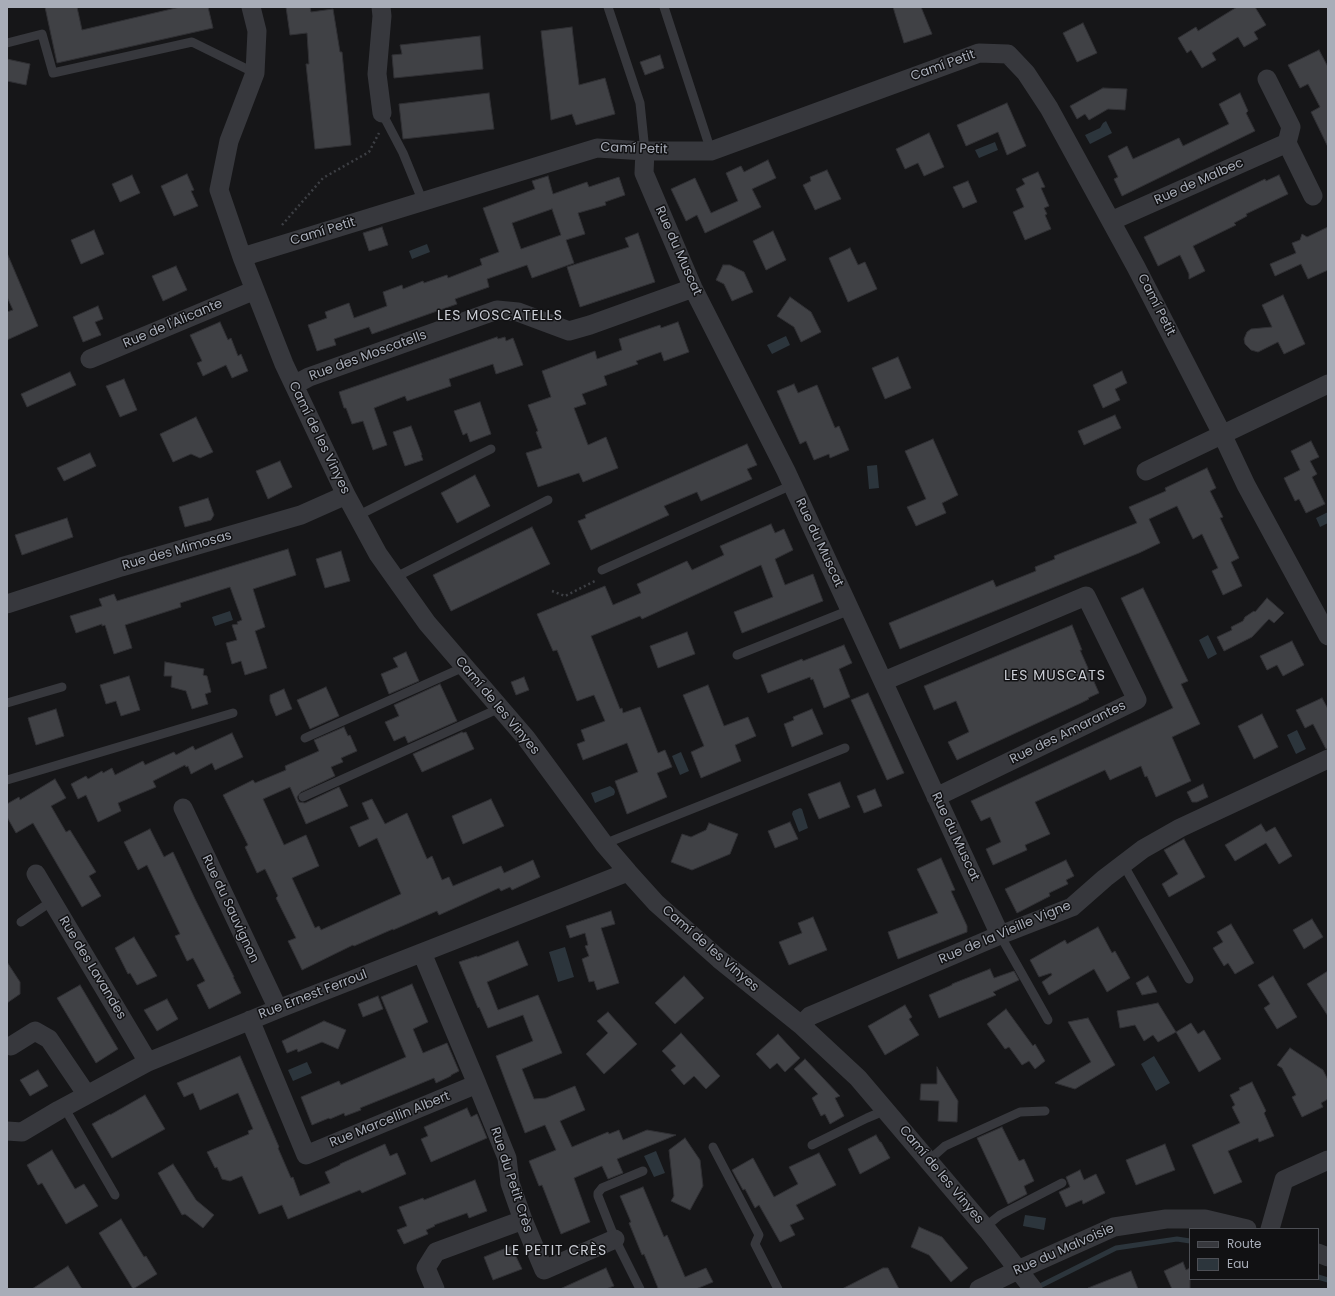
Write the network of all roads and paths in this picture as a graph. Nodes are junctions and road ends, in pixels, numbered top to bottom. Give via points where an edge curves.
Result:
1 (251, 7) edge
2 (381, 7) edge
3 (608, 7) edge
4 (664, 7) edge
5 (7, 43) edge
6 (255, 73) junction
7 (1267, 79) dead end
8 (382, 113) junction
9 (1287, 143) junction
10 (711, 150) junction
11 (645, 151) junction
12 (1313, 196) dead end
13 (423, 202) junction
14 (1111, 221) junction
15 (270, 249) junction
16 (242, 258) junction
17 (693, 288) junction
18 (255, 290) junction
19 (90, 359) dead end
20 (1328, 384) edge
21 (294, 385) junction
22 (1222, 434) junction
23 (491, 449) dead end
24 (1146, 471) dead end
25 (792, 485) junction
26 (346, 495) junction
27 (548, 500) dead end
28 (357, 516) junction
29 (602, 570) joint
30 (394, 578) junction
31 (552, 591) dead end
32 (7, 604) edge
33 (850, 610) junction
34 (1328, 636) edge
35 (736, 655) dead end
36 (464, 666) junction
37 (884, 681) junction
38 (62, 687) dead end
39 (7, 704) edge
40 (500, 708) junction
41 (233, 713) dead end
42 (305, 738) dead end
43 (845, 748) dead end
44 (1328, 759) edge
45 (7, 780) edge
46 (936, 796) junction
47 (303, 797) dead end
48 (183, 808) dead end
49 (604, 844) junction
50 (1124, 864) junction
51 (628, 872) junction
52 (36, 874) dead end
53 (52, 900) junction
54 (20, 922) dead end
55 (1000, 935) junction
56 (422, 953) junction
57 (1190, 979) dead end
58 (278, 1009) junction
59 (250, 1020) junction
60 (1048, 1020) dead end
61 (801, 1025) junction
62 (11, 1046) dead end
63 (148, 1062) junction
64 (477, 1084) junction
65 (88, 1095) junction
66 (64, 1107) junction
67 (886, 1110) junction
68 (1045, 1111) dead end
69 (7, 1131) edge
70 (812, 1145) dead end
71 (713, 1147) dead end
72 (1328, 1160) edge
73 (928, 1161) junction
74 (643, 1171) dead end
75 (1062, 1183) dead end
76 (116, 1195) dead end
77 (522, 1220) junction
78 (985, 1227) junction
79 (1243, 1228) edge
80 (1270, 1228) edge
81 (615, 1239) junction
82 (1025, 1279) edge
83 (435, 1289) edge
84 (640, 1289) edge
85 (778, 1289) edge
86 (979, 1289) edge

1 - 6 street, Camí de les Vinyes via 257,31
2 - 8 street via 377,74
3 - 11 lane via 640,103
4 - 10 lane
5 - 6 lane via 42,34 53,73 192,42
6 - 16 street, Camí de les Vinyes via 229,141 219,190
7 - 9 street via 1291,127
8 - 13 lane via 403,153
8 - 15 path via 380,132 369,152 323,178 282,225
9 - 12 street
9 - 14 street, Rue de Malbec
10 - 11 street, Camí Petit
10 - 14 street, Camí Petit via 979,53 1008,54 1026,73 1049,108
11 - 13 street, Camí Petit via 597,148
11 - 17 street, Rue du Muscat via 644,173
13 - 15 street, Camí Petit
14 - 22 street, Camí Petit
15 - 16 street, Camí Petit
16 - 18 street, Camí de les Vinyes
17 - 21 street, Rue des Moscatells via 570,331 518,312 497,310 309,377
17 - 25 street, Rue du Muscat
18 - 19 street, Rue de l'Alicante
18 - 21 street, Camí de les Vinyes
20 - 22 street
21 - 26 street, Camí de les Vinyes
22 - 24 street
22 - 34 street, Camí Petit via 1246,486
23 - 28 lane
25 - 29 lane
25 - 33 street, Rue du Muscat
26 - 28 street, Camí de les Vinyes
26 - 32 street, Rue des Mimosas via 301,515 121,567
27 - 30 lane
28 - 30 street, Camí de les Vinyes
29 - 31 path via 598,580 565,596
30 - 36 street, Camí de les Vinyes via 427,623
33 - 35 lane
33 - 37 street, Rue du Muscat
36 - 40 street, Camí de les Vinyes
36 - 42 lane
37 - 46 street, Rue du Muscat
37 - 46 street, Rue des Amarantes via 1086,596 1137,700
38 - 39 lane
40 - 47 lane
40 - 49 street, Camí de les Vinyes via 526,738
41 - 45 lane
43 - 49 lane
44 - 50 street, Rue de la Vieille Vigne via 1180,828 1143,849
46 - 55 street, Rue du Muscat
48 - 58 street, Rue du Sauvignon
49 - 51 street, Camí de les Vinyes
50 - 55 street, Rue de la Vieille Vigne via 1072,907
50 - 57 lane
51 - 56 street, Rue Ernest Ferroul
51 - 61 street, Camí de les Vinyes via 656,903
52 - 53 street, Rue des Lavandes
53 - 54 lane
53 - 63 street, Rue des Lavandes
55 - 60 lane
55 - 61 street, Rue de la Vieille Vigne via 810,1016
56 - 58 street, Rue Ernest Ferroul
56 - 64 street
58 - 59 street, Rue Ernest Ferroul
59 - 63 street, Rue Ernest Ferroul
59 - 64 street, Rue Marcellin Albert via 306,1155
61 - 67 street, Camí de les Vinyes via 858,1078
62 - 65 street via 35,1031 49,1039
63 - 65 street, Rue Ernest Ferroul
64 - 77 street, Rue du Petit Crès via 507,1158 510,1183
65 - 66 street, Rue Ernest Ferroul
66 - 69 street, Rue Ernest Ferroul via 22,1132
66 - 76 lane
67 - 70 lane
67 - 73 street, Camí de les Vinyes
68 - 73 lane via 1020,1112 945,1146
71 - 85 lane via 759,1236 755,1244
72 - 80 street via 1284,1180
73 - 78 street, Camí de les Vinyes
74 - 81 lane via 602,1188 598,1193
75 - 78 lane via 1000,1215
77 - 81 street, Rue du Petit Crès via 544,1270
77 - 83 street via 436,1252 426,1268
78 - 82 street, Camí de les Vinyes
79 - 82 street, Rue du Malvoisie via 1205,1219 1166,1219 1114,1227
81 - 84 lane
82 - 86 street, Rue du Malvoisie

